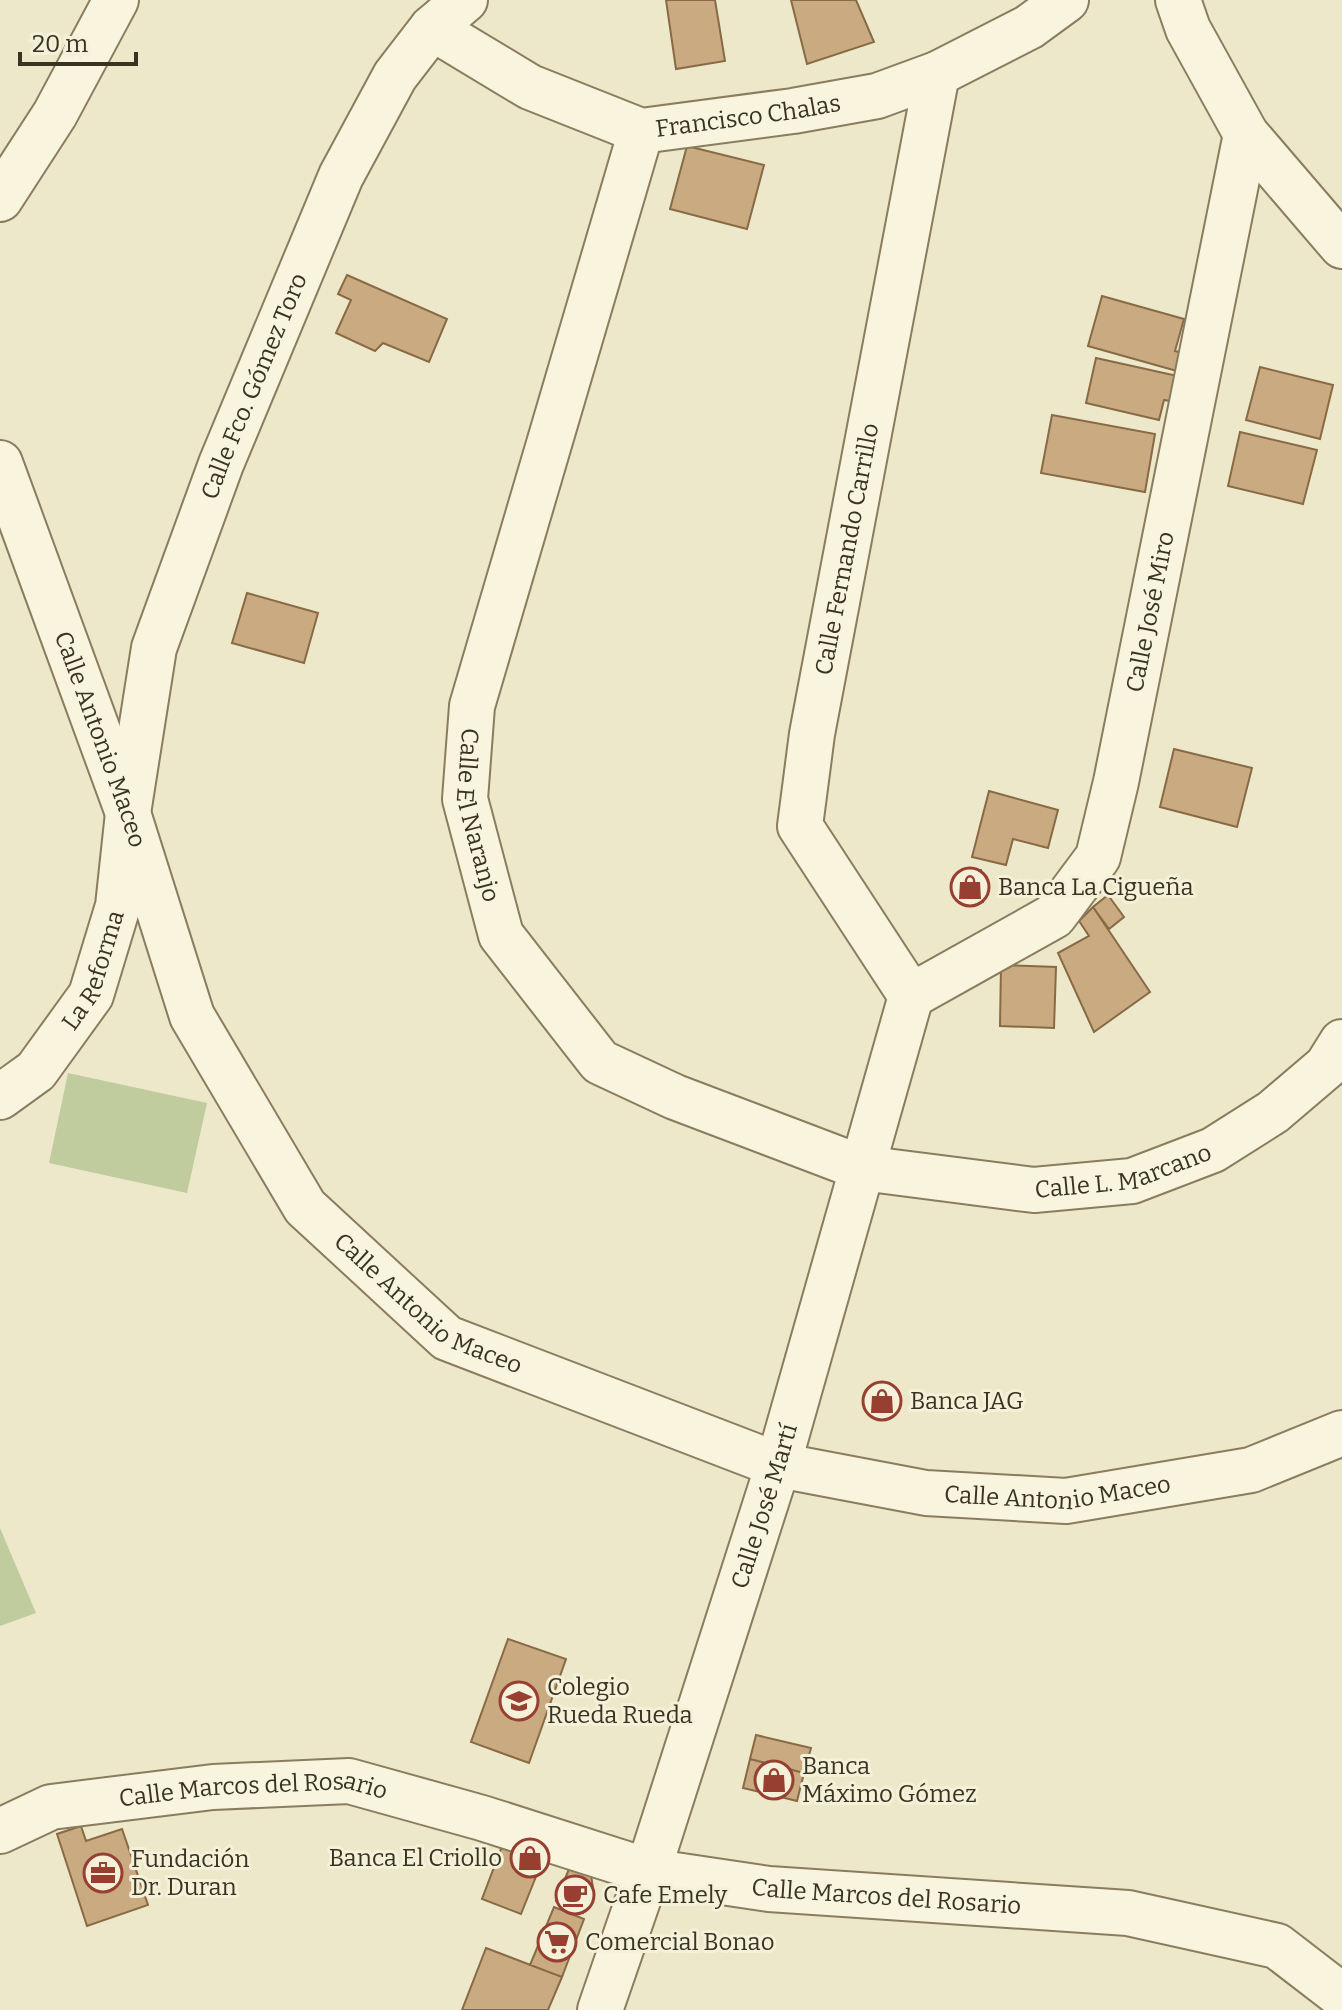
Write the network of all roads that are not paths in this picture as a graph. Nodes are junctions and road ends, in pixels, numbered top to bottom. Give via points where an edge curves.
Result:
1 (116, 0) edge
2 (465, 0) edge
3 (1066, 0) edge
4 (1178, 0) edge
5 (432, 28) junction
6 (937, 74) junction
7 (641, 131) junction
8 (1246, 134) junction
9 (0, 199) edge
10 (1342, 246) edge
11 (0, 463) edge
12 (128, 813) junction
13 (911, 996) junction
14 (1342, 1042) edge
15 (0, 1097) edge
16 (862, 1168) junction
17 (1342, 1433) edge
18 (778, 1465) junction
19 (0, 1831) edge
20 (648, 1871) junction
21 (1342, 1996) edge
22 (600, 2010) edge

1 - 9 street via 55,114
2 - 5 street, Calle Fco. Gómez Toro
3 - 6 street, Francisco Chalas via 1029,27
4 - 8 street via 1188,29
5 - 7 street, Francisco Chalas via 530,87
5 - 12 street, Calle Fco. Gómez Toro via 395,76 341,176 221,464 154,648
6 - 7 street, Francisco Chalas via 877,96
6 - 13 street, Calle Fernando Carrillo via 814,718 800,826
7 - 16 street, Calle El Naranjo via 472,706 465,799 501,935 600,1062 675,1097
8 - 10 street
8 - 13 street, Calle José Miro via 1098,857 1054,916
11 - 12 street, Calle Antonio Maceo
12 - 15 street, La Reforma via 118,906 91,995 36,1071
12 - 18 street, Calle Antonio Maceo via 192,1016 305,1207 447,1338
13 - 16 street, Calle José Martí
14 - 16 street, Calle L. Marcano via 1327,1066 1273,1112 1213,1150 1132,1181 1034,1190
16 - 18 street, Calle José Martí
17 - 18 street, Calle Antonio Maceo via 1251,1470 1066,1501 926,1493
18 - 20 street, Calle José Martí
19 - 20 street, Calle Marcos del Rosario via 51,1807 213,1787 349,1781
20 - 21 street, Calle Marcos del Rosario via 769,1889 1128,1913 1277,1946
20 - 22 street, Calle José Martí

